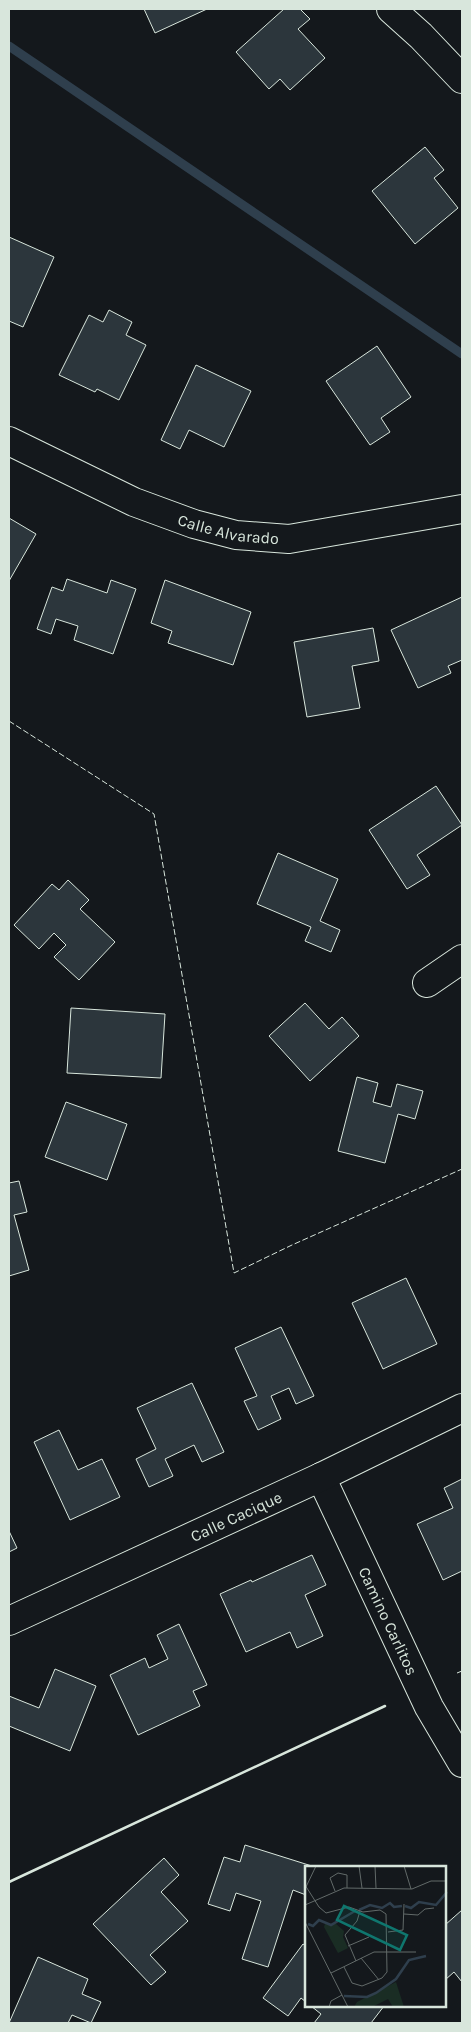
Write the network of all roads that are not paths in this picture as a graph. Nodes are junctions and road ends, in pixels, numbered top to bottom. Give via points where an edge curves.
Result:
1 (390, 9) edge
2 (462, 79) edge
3 (9, 441) edge
4 (462, 510) edge
5 (462, 959) edge
6 (427, 983) dead end
7 (462, 1408) edge
8 (321, 1477) junction
9 (9, 1621) edge
10 (462, 1762) edge

1 - 2 street
3 - 4 street, Calle Alvarado via 134,502 236,535 289,539
5 - 6 street
7 - 8 street, Calle Cacique
8 - 9 street, Calle Cacique
8 - 10 street, Camino Carlitos via 429,1707

